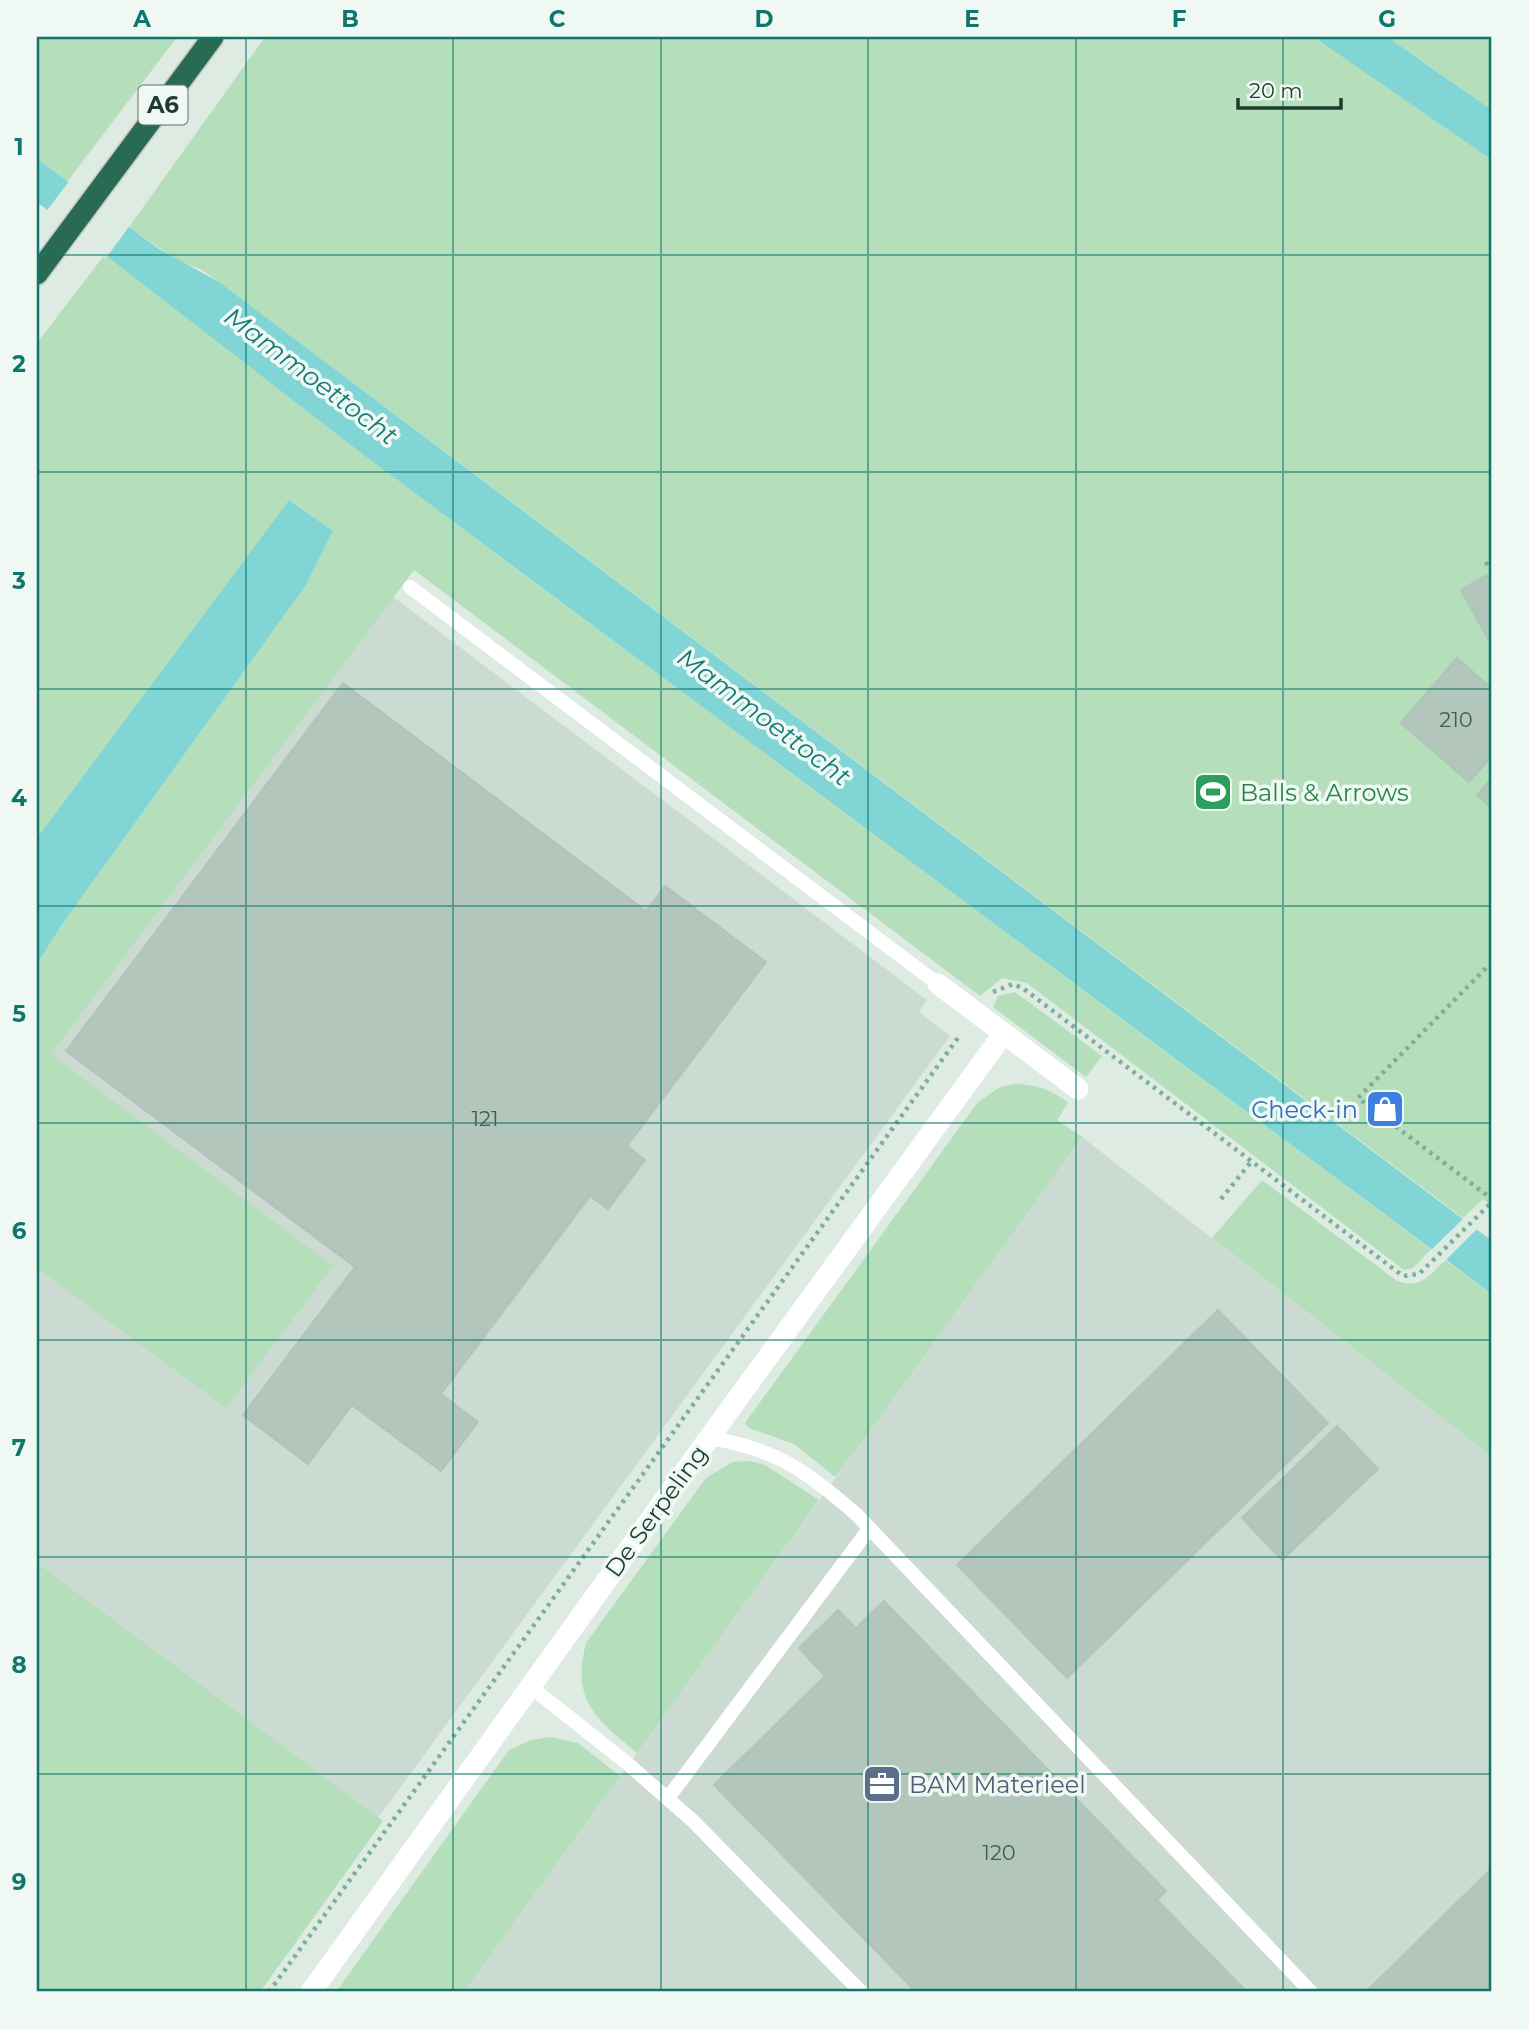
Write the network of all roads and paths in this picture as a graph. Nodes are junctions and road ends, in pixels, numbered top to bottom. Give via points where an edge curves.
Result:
1 (213, 37) edge
2 (37, 274) edge
3 (1486, 562) dead end
4 (1492, 572) edge
5 (411, 587) dead end
6 (1492, 962) edge
7 (938, 984) joint
8 (977, 1013) junction
9 (1004, 1033) junction
10 (1078, 1089) dead end
11 (1251, 1162) junction
12 (1221, 1199) dead end
13 (1492, 1202) edge
14 (709, 1438) junction
15 (869, 1529) junction
16 (531, 1687) junction
17 (668, 1798) junction
18 (269, 1992) edge
19 (311, 1992) edge
20 (861, 1992) edge
21 (1311, 1992) edge

1 - 2 highway, A6
3 - 4 path
5 - 7 lane
6 - 13 path via 1358,1098
7 - 8 street
8 - 9 street
8 - 11 path via 996,990 1013,984 1024,989
8 - 18 path
9 - 10 street
9 - 14 street, De Serpeling
11 - 12 path
11 - 13 path via 1407,1278 1419,1274
14 - 15 lane via 746,1444 789,1462 827,1489
14 - 16 street, De Serpeling
15 - 17 lane
15 - 21 lane
16 - 17 lane
16 - 19 street, De Serpeling
17 - 20 lane

